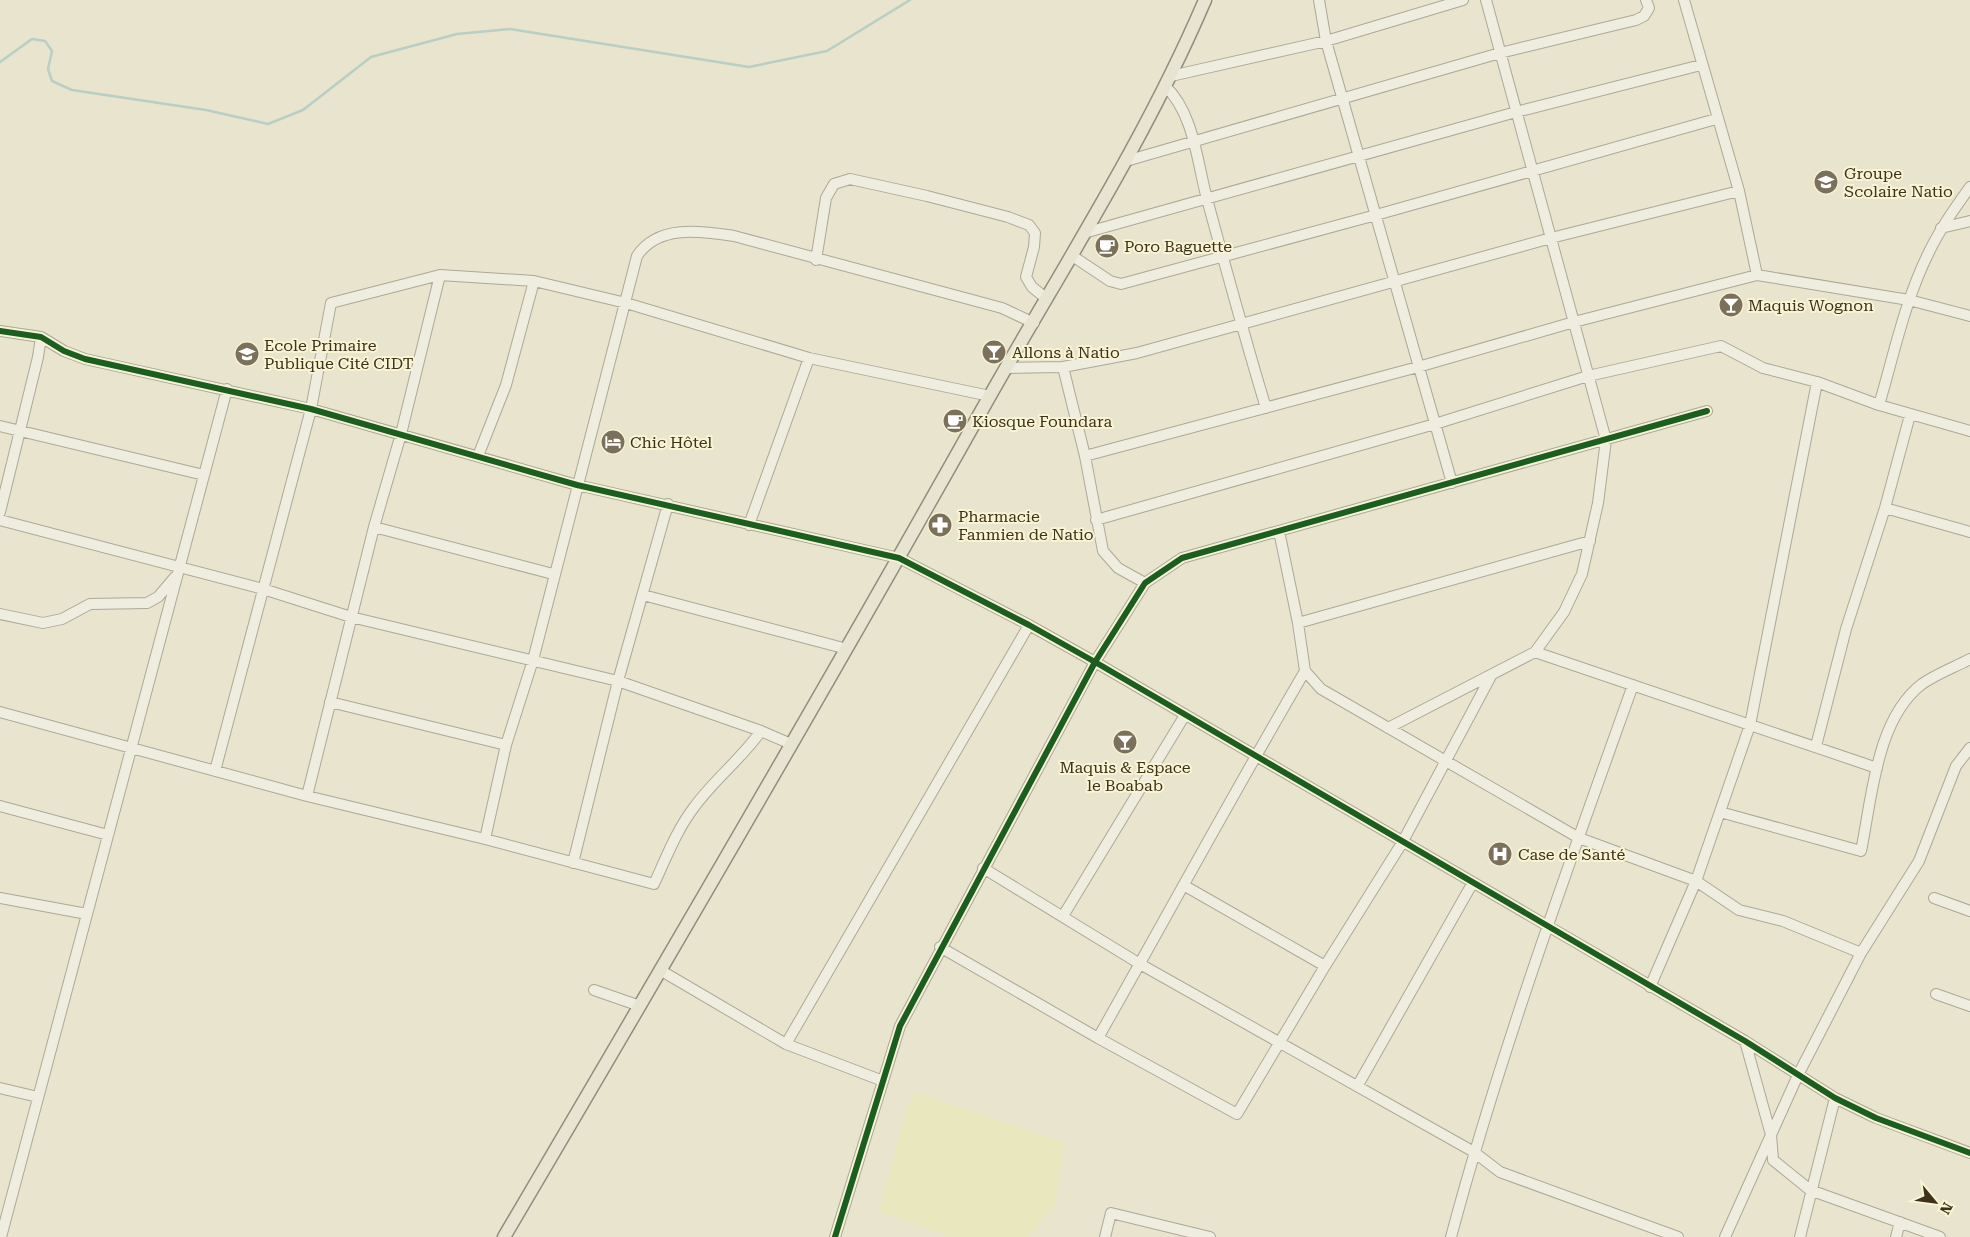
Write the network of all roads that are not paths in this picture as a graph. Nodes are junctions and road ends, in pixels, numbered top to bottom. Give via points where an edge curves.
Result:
1 (1205, 0) edge
2 (1319, 0) edge
3 (1463, 0) edge
4 (1486, 0) edge
5 (1646, 0) edge
6 (1684, 0) edge
7 (1326, 41) junction
8 (1500, 53) junction
9 (1701, 64) junction
10 (1168, 81) junction
11 (1343, 99) junction
12 (1516, 112) junction
13 (1716, 119) junction
14 (1194, 142) junction
15 (1361, 156) junction
16 (1126, 161) junction
17 (1532, 169) junction
18 (1970, 188) edge
19 (1739, 191) junction
20 (1207, 199) junction
21 (1376, 215) junction
22 (1970, 221) edge
23 (1941, 228) junction
24 (1084, 233) junction
25 (1551, 238) junction
26 (1071, 256) junction
27 (1224, 256) junction
28 (816, 260) junction
29 (440, 275) junction
30 (1757, 275) junction
31 (534, 281) junction
32 (1396, 282) junction
33 (1047, 299) junction
34 (1909, 300) junction
35 (626, 303) junction
36 (1970, 316) edge
37 (1574, 322) junction
38 (1034, 323) junction
39 (1241, 325) junction
40 (0, 330) edge
41 (41, 337) junction
42 (809, 358) junction
43 (1063, 367) junction
44 (1418, 367) junction
45 (1008, 368) junction
46 (1588, 376) junction
47 (1817, 382) junction
48 (227, 389) junction
49 (990, 396) junction
50 (1879, 405) junction
51 (1266, 408) junction
52 (311, 409) junction
53 (1707, 412) dead end
54 (1910, 415) junction
55 (1435, 424) junction
56 (0, 426) edge
57 (20, 431) junction
58 (1970, 431) edge
59 (401, 434) junction
60 (1606, 440) junction
61 (478, 456) junction
62 (1085, 456) junction
63 (204, 475) junction
64 (1452, 483) junction
65 (577, 485) junction
66 (668, 504) junction
67 (1885, 508) junction
68 (0, 512) edge
69 (0, 520) edge
70 (1096, 520) junction
71 (749, 525) junction
72 (374, 527) junction
73 (1279, 531) junction
74 (1970, 532) edge
75 (1590, 541) junction
76 (899, 558) junction
77 (178, 571) junction
78 (553, 574) junction
79 (1145, 583) junction
80 (263, 589) junction
81 (643, 595) junction
82 (0, 614) edge
83 (352, 617) junction
84 (1298, 623) junction
85 (1029, 625) junction
86 (847, 649) junction
87 (1535, 652) junction
88 (1970, 659) edge
89 (533, 660) junction
90 (1095, 662) junction
91 (1305, 672) junction
92 (1491, 676) junction
93 (618, 681) junction
94 (1633, 685) junction
95 (330, 702) junction
96 (0, 712) edge
97 (1185, 715) junction
98 (1750, 725) junction
99 (1388, 728) junction
100 (761, 730) junction
101 (791, 744) junction
102 (506, 745) junction
103 (1816, 746) junction
104 (131, 748) junction
105 (1970, 748) edge
106 (1255, 756) junction
107 (1444, 761) junction
108 (1877, 768) junction
109 (215, 771) junction
110 (307, 796) junction
111 (0, 806) edge
112 (1720, 812) junction
113 (108, 836) junction
114 (1579, 838) junction
115 (485, 839) junction
116 (1402, 843) junction
117 (573, 863) junction
118 (983, 868) junction
119 (1696, 880) junction
120 (1472, 884) junction
121 (1185, 886) junction
122 (0, 898) edge
123 (1934, 898) dead end
124 (1970, 911) edge
125 (87, 914) junction
126 (1063, 916) junction
127 (1548, 928) junction
128 (940, 947) junction
129 (1861, 953) junction
130 (1140, 964) junction
131 (1325, 966) junction
132 (660, 970) junction
133 (1650, 987) junction
134 (594, 990) dead end
135 (1936, 994) dead end
136 (640, 1006) junction
137 (1970, 1006) edge
138 (1098, 1038) junction
139 (1280, 1041) junction
140 (1745, 1041) junction
141 (786, 1044) junction
142 (1798, 1075) junction
143 (884, 1081) junction
144 (1358, 1085) junction
145 (0, 1088) edge
146 (38, 1097) junction
147 (1835, 1098) junction
148 (1771, 1136) junction
149 (1474, 1152) junction
150 (1970, 1153) edge
151 (1810, 1190) junction
152 (1900, 1222) junction
153 (0, 1237) edge
154 (504, 1237) edge
155 (835, 1237) edge
156 (1105, 1237) edge
157 (1210, 1237) edge
158 (1450, 1237) edge
159 (1678, 1237) edge
160 (1724, 1237) edge
161 (1800, 1237) edge
162 (1896, 1237) edge
163 (1940, 1237) edge

1 - 10 main road
2 - 7 street
3 - 7 street
4 - 8 street
5 - 8 street via 1649,8 1636,20
6 - 9 street
7 - 10 street
7 - 11 street
8 - 11 street
8 - 12 street
9 - 12 street
9 - 13 street
10 - 14 street via 1178,98
10 - 16 main road
11 - 14 street
11 - 15 street
12 - 15 street
12 - 17 street
13 - 17 street
13 - 19 street
14 - 16 street
14 - 20 street
15 - 20 street
15 - 21 street
16 - 24 main road
17 - 21 street
17 - 25 street
18 - 23 street
19 - 25 street
19 - 30 street
20 - 24 street
20 - 27 street
21 - 27 street
21 - 32 street
22 - 23 street
23 - 34 street
24 - 26 main road
25 - 32 street
25 - 37 street
26 - 27 street via 1110,281 1121,284
26 - 33 main road
27 - 39 street
28 - 33 street via 826,198 834,184 850,180 927,196 1029,225 1036,233 1026,277 1032,287
28 - 35 street via 734,236 693,230 670,234 645,244 637,256
28 - 38 street via 1002,308
29 - 31 street
29 - 52 street via 331,302
29 - 59 street
30 - 34 street
30 - 37 street
31 - 35 street
31 - 61 street via 506,385
32 - 39 street
32 - 44 street
33 - 38 main road
34 - 36 street
34 - 50 street
35 - 42 street
35 - 65 street
37 - 44 street
37 - 46 street
38 - 45 main road
39 - 43 street via 1136,354
39 - 51 street
40 - 41 street
41 - 48 street via 85,359
41 - 57 street
42 - 49 street
42 - 71 street
43 - 45 street
43 - 62 street
44 - 51 street
44 - 55 street
45 - 49 main road
46 - 47 street via 1720,346 1763,368
46 - 55 street
46 - 60 street
47 - 50 street
47 - 98 street
48 - 52 street
48 - 63 street
49 - 76 main road
50 - 54 street
51 - 62 street
52 - 59 street
52 - 80 street
53 - 60 street
54 - 58 street
54 - 67 street
55 - 64 street
55 - 70 street
56 - 57 street
57 - 63 street
57 - 68 street
59 - 61 street
59 - 72 street
60 - 64 street
60 - 75 street
61 - 65 street
62 - 70 street
63 - 77 street
64 - 73 street
65 - 66 street
65 - 78 street
66 - 71 street
66 - 81 street
67 - 74 street
67 - 103 street via 1846,629
69 - 77 street
70 - 79 street via 1103,550 1118,568
71 - 76 street
72 - 78 street
72 - 83 street
73 - 79 street via 1182,558
73 - 84 street
75 - 84 street
75 - 87 street via 1582,574 1564,612
76 - 85 street
76 - 86 main road
77 - 80 street
77 - 82 street via 158,597 148,603 90,604 62,619 43,623
77 - 104 street
78 - 89 street
79 - 90 street
80 - 83 street
80 - 109 street
81 - 86 street
81 - 93 street
83 - 89 street
83 - 95 street
84 - 91 street
85 - 90 street
85 - 141 street
86 - 101 main road
87 - 92 street
87 - 94 street
88 - 108 street via 1922,684 1899,708 1885,736
89 - 93 street
89 - 102 street
90 - 97 street
90 - 118 street
91 - 99 street via 1321,689
91 - 106 street
92 - 99 street
92 - 107 street
93 - 100 street
93 - 117 street
94 - 98 street
94 - 114 street
95 - 102 street
95 - 110 street
96 - 104 street
97 - 106 street
97 - 126 street
98 - 103 street
98 - 112 street
99 - 107 street
100 - 101 street
100 - 117 street via 694,807 654,884
101 - 132 main road
102 - 115 street
103 - 108 street
104 - 109 street
104 - 113 street
105 - 129 street via 1956,766 1918,861
106 - 116 street
106 - 121 street
107 - 114 street
107 - 116 street
108 - 112 street via 1861,851
109 - 110 street
110 - 115 street
111 - 113 street
112 - 119 street
113 - 125 street
114 - 119 street
114 - 127 street
115 - 117 street
116 - 120 street
116 - 131 street
118 - 126 street
118 - 128 street
119 - 129 street via 1739,910 1783,921
119 - 133 street
120 - 127 street
120 - 144 street
121 - 130 street
121 - 131 street
122 - 125 street
123 - 124 street
125 - 146 street
126 - 130 street
127 - 133 street
127 - 149 street
128 - 138 street
128 - 143 street via 900,1026
129 - 142 street
130 - 138 street
130 - 139 street
131 - 139 street
132 - 136 main road
132 - 141 street
133 - 140 street
134 - 136 street
135 - 137 street
136 - 154 main road
138 - 139 street via 1237,1114
139 - 144 street
140 - 142 street
140 - 148 street
141 - 143 street
142 - 147 street
142 - 148 street
143 - 155 street
144 - 149 street
145 - 146 street
146 - 153 street
147 - 150 street via 1876,1118
147 - 151 street
148 - 151 street via 1773,1160
148 - 160 street
149 - 158 street
149 - 159 street via 1500,1172
151 - 152 street
151 - 161 street
152 - 162 street
152 - 163 street
156 - 157 street via 1111,1213

